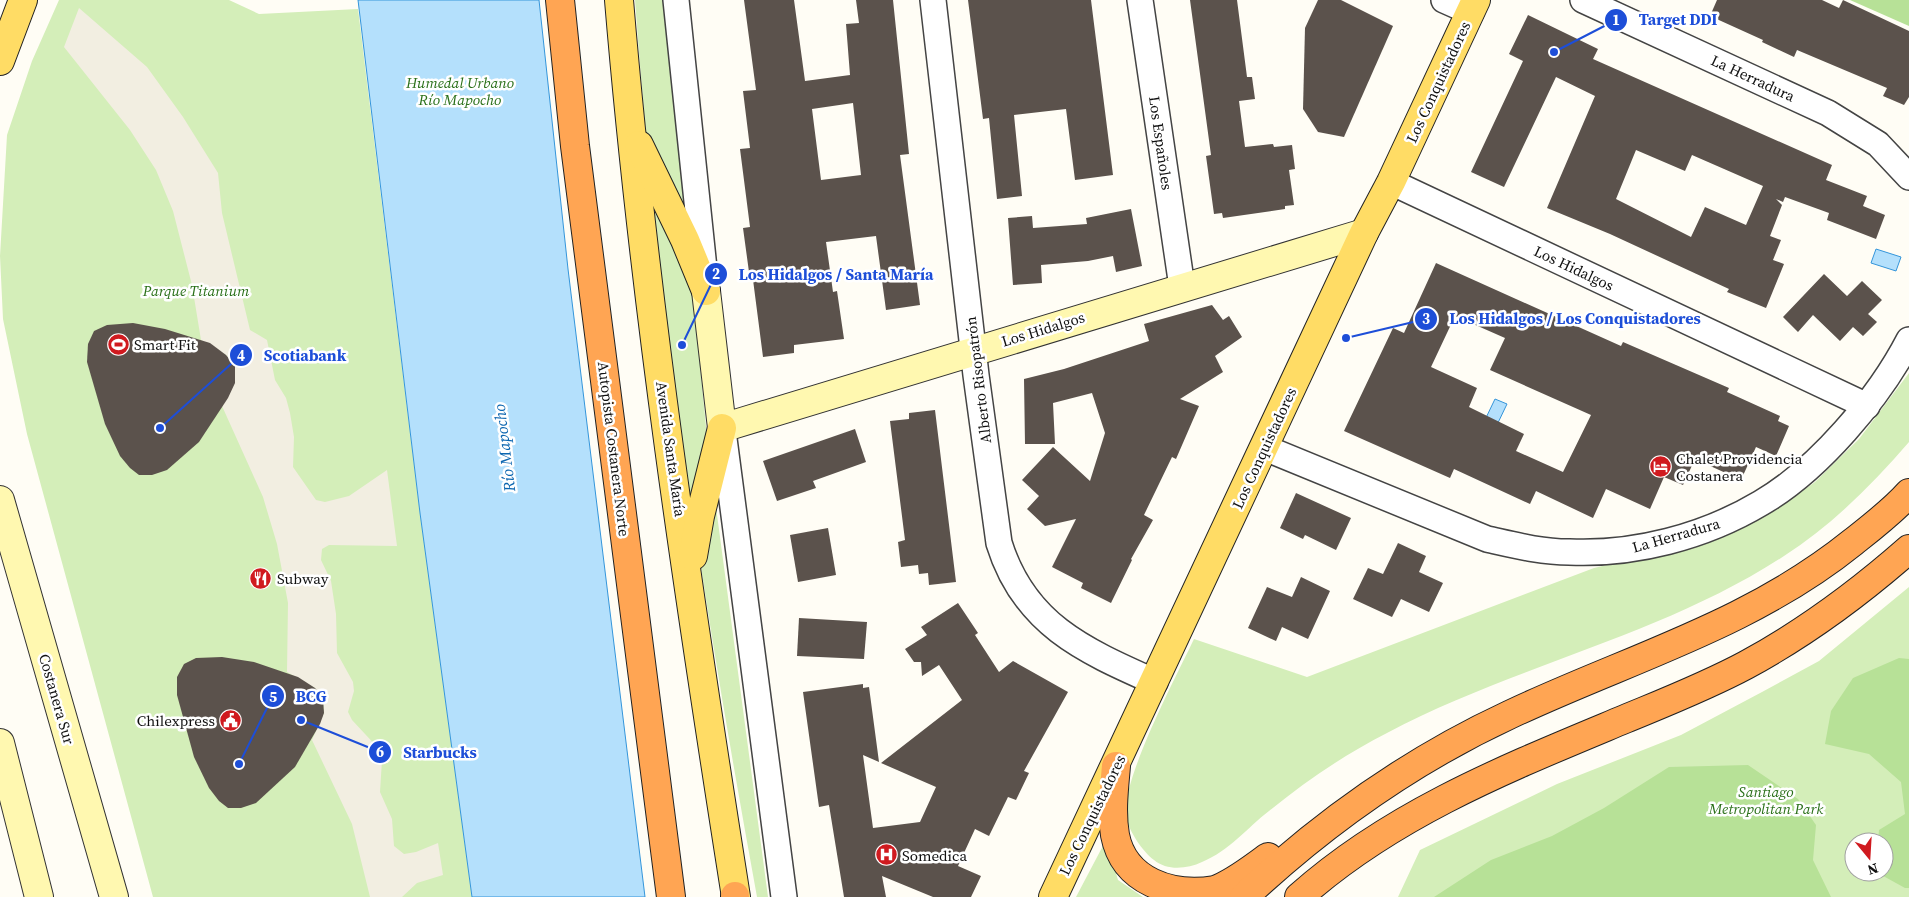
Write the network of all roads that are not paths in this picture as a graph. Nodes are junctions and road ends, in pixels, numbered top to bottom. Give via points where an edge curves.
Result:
1 (23, 0) edge
2 (560, 0) edge
3 (619, 0) edge
4 (676, 0) edge
5 (933, 0) edge
6 (1140, 0) edge
7 (1444, 0) edge
8 (1583, 0) edge
9 (1474, 6) edge
10 (0, 61) edge
11 (629, 126) junction
12 (1909, 177) edge
13 (1391, 182) junction
14 (1364, 233) junction
15 (1182, 287) junction
16 (706, 291) junction
17 (1909, 340) edge
18 (974, 350) junction
19 (1867, 406) junction
20 (722, 428) junction
21 (1265, 448) junction
22 (1909, 493) edge
23 (0, 500) edge
24 (1909, 549) edge
25 (690, 584) junction
26 (1155, 682) junction
27 (0, 743) edge
28 (1116, 766) junction
29 (1362, 799) junction
30 (39, 897) edge
31 (114, 897) edge
32 (671, 897) edge
33 (735, 897) edge
34 (784, 897) edge
35 (1053, 897) edge
36 (1244, 897) edge
37 (1299, 897) edge

1 - 10 main road
2 - 32 highway, Autopista Costanera Norte via 575,146
3 - 11 main road, Avenida Santa María
4 - 16 street
5 - 18 street, Alberto Risopatrón
6 - 15 street, Los Españoles
7 - 9 street
8 - 12 street, La Herradura via 1828,113 1878,144
9 - 13 main road, Los Conquistadores
11 - 16 main road via 685,240
11 - 25 main road, Avenida Santa María
13 - 14 main road, Los Conquistadores
13 - 19 street, Los Hidalgos
14 - 15 street, Los Hidalgos
14 - 21 main road, Los Conquistadores
15 - 18 street, Los Hidalgos
16 - 20 street
17 - 19 street, La Herradura
18 - 20 street, Los Hidalgos
18 - 26 street, Alberto Risopatrón via 999,543 1016,586 1033,609 1060,634
19 - 21 street, La Herradura via 1819,456 1762,503 1704,530 1660,543 1594,552 1518,548 1487,539
20 - 25 main road via 700,516
20 - 34 street
21 - 26 main road, Los Conquistadores
22 - 29 highway via 1872,528 1830,560 1748,611 1706,632 1509,714 1430,756
23 - 31 street, Costanera Sur
24 - 37 highway via 1820,620 1746,665 1431,805 1369,842
25 - 33 main road, Avenida Santa María
26 - 28 main road, Los Conquistadores
27 - 30 street
28 - 29 highway via 1113,811 1119,850 1134,873 1146,883 1174,894 1202,894 1227,885 1322,820
28 - 35 main road, Los Conquistadores
29 - 36 highway via 1293,852

